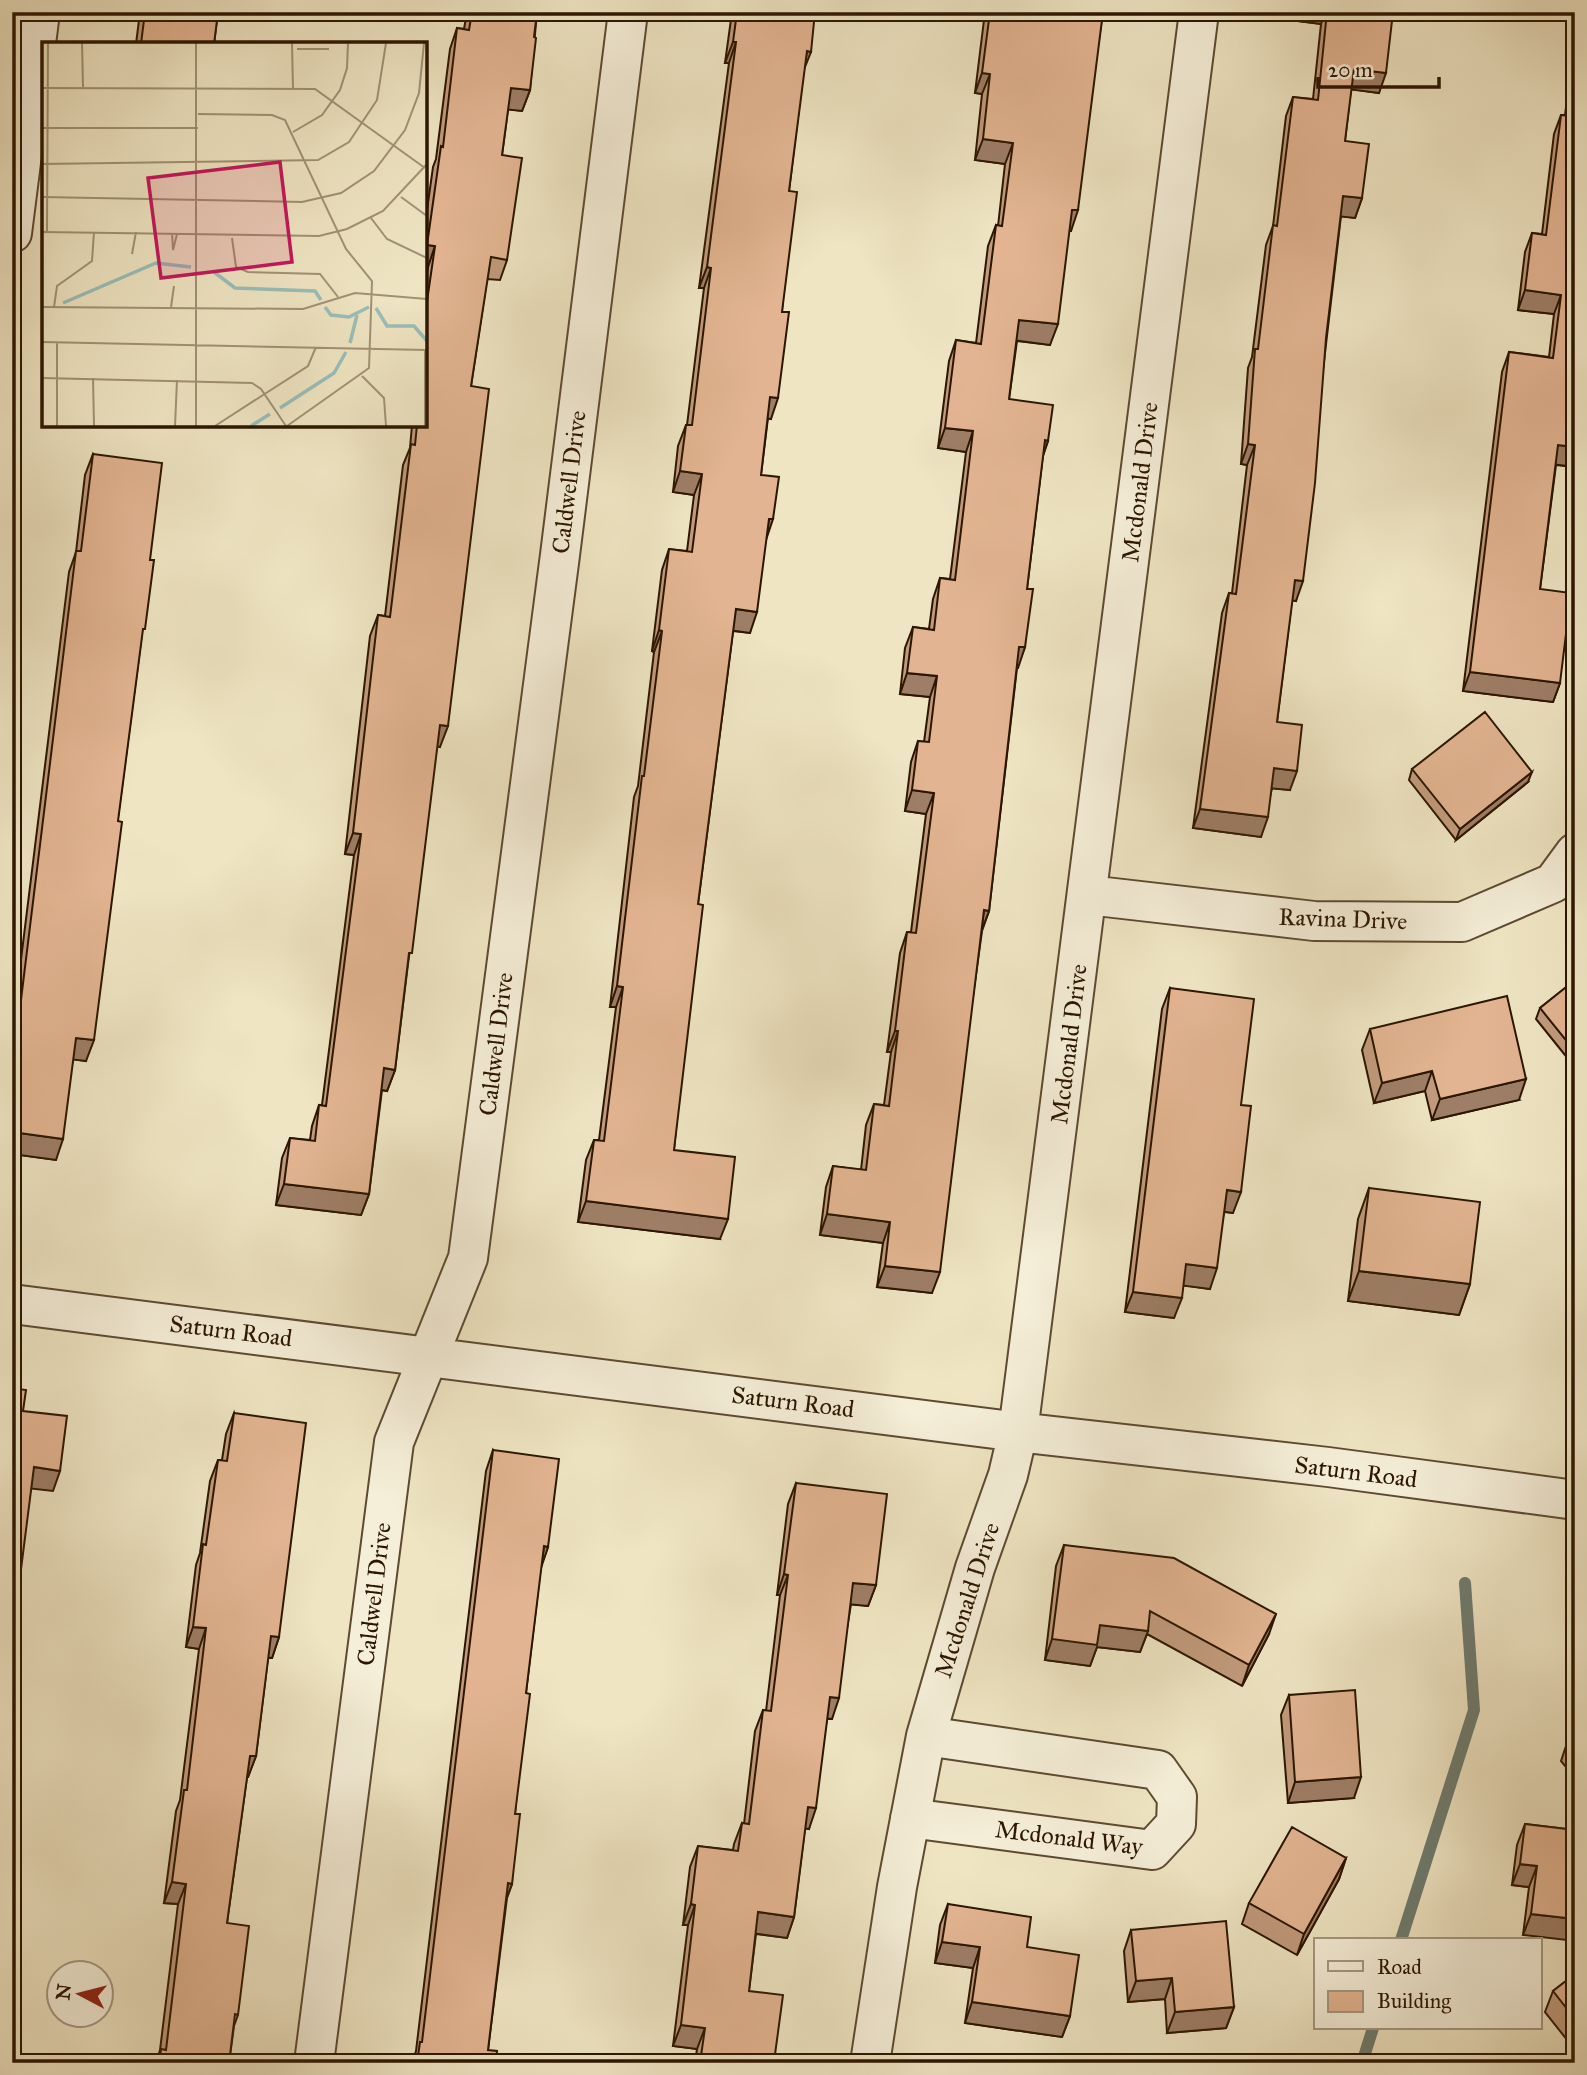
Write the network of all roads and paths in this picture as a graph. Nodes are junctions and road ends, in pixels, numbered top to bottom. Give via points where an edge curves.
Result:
1 (40, 12) edge
2 (628, 12) edge
3 (1199, 12) edge
4 (12, 233) edge
5 (1575, 853) edge
6 (1088, 895) junction
7 (12, 1304) edge
8 (429, 1356) junction
9 (1018, 1432) junction
10 (1575, 1500) edge
11 (926, 1736) junction
12 (910, 1818) junction
13 (314, 2063) edge
14 (870, 2063) edge

1 - 4 street
2 - 8 street, Caldwell Drive via 468,1258
3 - 6 street, Mcdonald Drive
5 - 6 street, Ravina Drive via 1553,883 1462,922 1314,921
6 - 9 street, Mcdonald Drive
7 - 8 street, Saturn Road
8 - 9 street, Saturn Road
8 - 13 street, Caldwell Drive via 394,1442
9 - 10 street, Saturn Road
9 - 11 street, Mcdonald Drive
11 - 12 street, Mcdonald Drive
11 - 12 street, Mcdonald Way via 1158,1770 1177,1797 1176,1824 1152,1850
12 - 14 street, Mcdonald Drive

